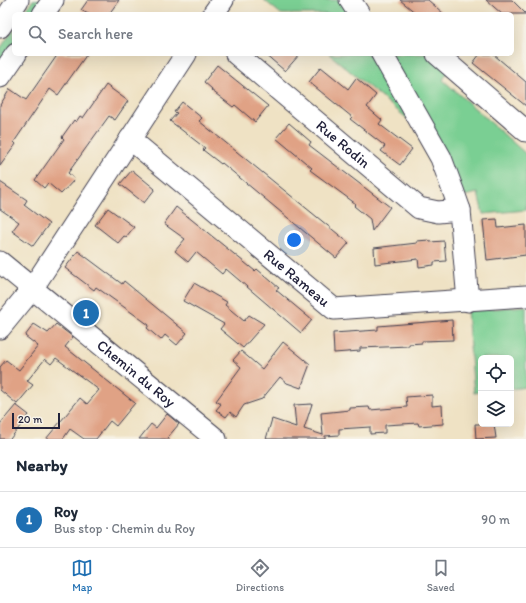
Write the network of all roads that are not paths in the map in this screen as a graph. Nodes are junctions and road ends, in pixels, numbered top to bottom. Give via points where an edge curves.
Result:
1 (18, 0) edge
2 (53, 0) edge
3 (223, 0) edge
4 (350, 0) edge
5 (44, 12) edge
6 (214, 12) edge
7 (358, 12) edge
8 (0, 27) edge
9 (15, 56) edge
10 (185, 56) edge
11 (238, 56) edge
12 (383, 56) edge
13 (440, 56) edge
14 (0, 77) edge
15 (526, 131) edge
16 (130, 139) junction
17 (460, 210) junction
18 (0, 262) edge
19 (32, 289) junction
20 (526, 296) edge
21 (468, 301) junction
22 (0, 328) edge
23 (216, 439) edge

1 - 8 street
2 - 5 street
3 - 6 street
4 - 7 street
9 - 14 street
10 - 16 street
11 - 17 street, Rue Rodin via 419,208 438,212
12 - 17 street via 441,158
13 - 15 street
16 - 19 street
16 - 21 street, Rue Rameau via 334,309
17 - 21 street
18 - 19 street, Chemin du Roy
19 - 22 street
19 - 23 street, Chemin du Roy
20 - 21 street, Rue Rameau

